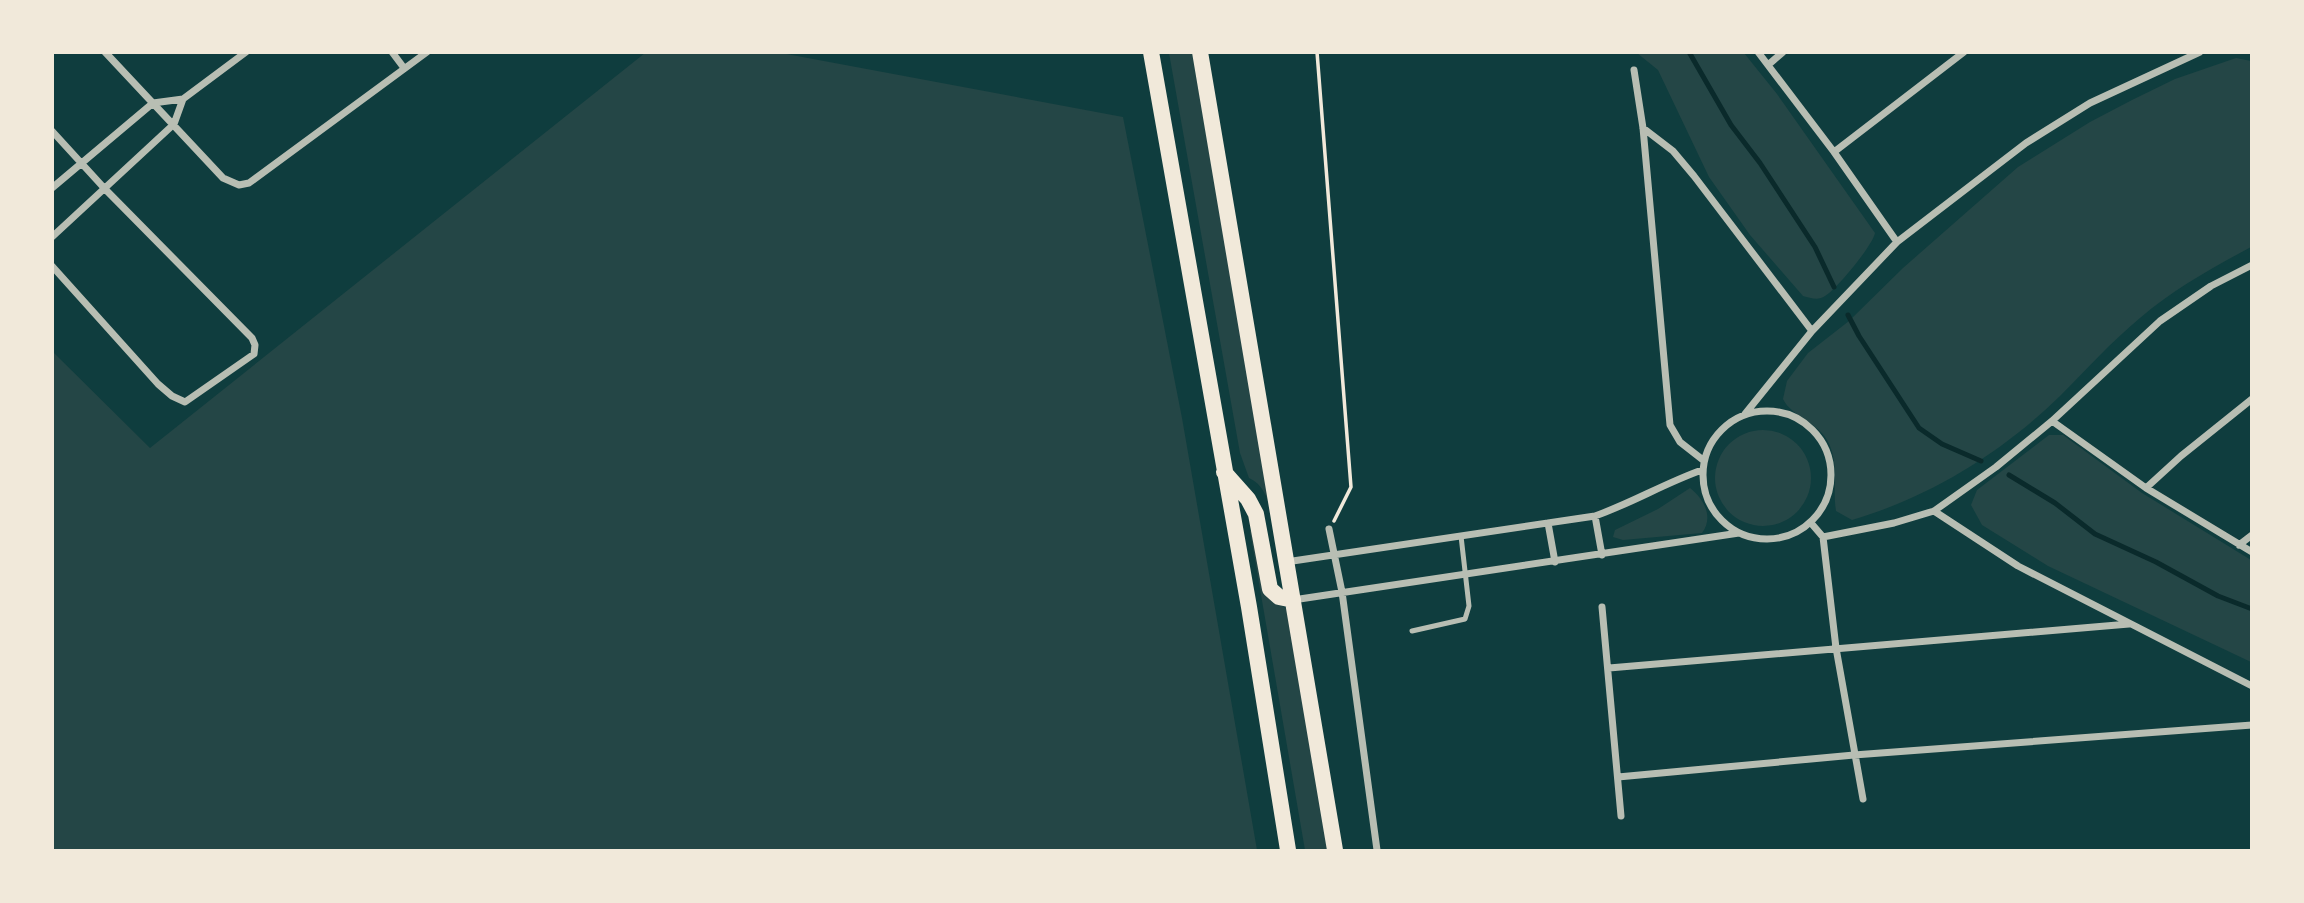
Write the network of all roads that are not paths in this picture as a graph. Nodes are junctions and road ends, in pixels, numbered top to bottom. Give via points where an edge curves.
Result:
1 (104, 52) edge
2 (246, 52) edge
3 (392, 52) edge
4 (427, 52) edge
5 (1151, 52) edge
6 (1200, 52) edge
7 (1758, 52) edge
8 (1783, 52) edge
9 (1964, 52) edge
10 (2200, 52) edge
11 (1768, 65) junction
12 (404, 68) junction
13 (1634, 70) dead end
14 (183, 99) junction
15 (153, 103) junction
16 (174, 124) junction
17 (1643, 128) junction
18 (52, 131) edge
19 (1834, 152) junction
20 (82, 162) junction
21 (52, 188) edge
22 (105, 189) junction
23 (52, 237) edge
24 (1897, 242) junction
25 (2252, 265) edge
26 (52, 267) edge
27 (1812, 331) junction
28 (2252, 399) edge
29 (1745, 414) junction
30 (2052, 421) junction
31 (1703, 460) junction
32 (1223, 470) junction
33 (1702, 470) junction
34 (2146, 488) junction
35 (1934, 511) junction
36 (1595, 516) junction
37 (1548, 523) junction
38 (1811, 523) junction
39 (1329, 529) road end
40 (1739, 534) junction
41 (2252, 535) edge
42 (1461, 536) junction
43 (1823, 537) junction
44 (2239, 545) junction
45 (2252, 552) edge
46 (1334, 554) junction
47 (1601, 555) junction
48 (1285, 562) junction
49 (1555, 562) junction
50 (1465, 575) junction
51 (1342, 592) junction
52 (1293, 600) junction
53 (1602, 607) dead end
54 (2129, 624) junction
55 (1412, 631) dead end
56 (1836, 648) junction
57 (1609, 668) junction
58 (2252, 686) edge
59 (2252, 725) edge
60 (1854, 755) junction
61 (1618, 777) junction
62 (1863, 799) dead end
63 (1621, 816) dead end
64 (1288, 850) edge
65 (1335, 850) edge
66 (1377, 850) edge

1 - 15 street
2 - 14 street
3 - 12 street
4 - 12 street
5 - 32 main road
6 - 48 main road
7 - 11 street
8 - 11 street
9 - 19 street
10 - 24 street via 2090,103 2037,136
11 - 19 street
12 - 16 street via 244,185 223,178
13 - 17 street
14 - 15 street
14 - 16 street
15 - 16 street
15 - 20 street
16 - 22 street
17 - 27 street via 1673,151 1694,176
17 - 31 street via 1670,425 1680,442
18 - 20 street
19 - 24 street
20 - 21 street
20 - 22 street
22 - 23 street
22 - 26 street via 252,338 254,354 185,402 158,384
24 - 27 street
25 - 30 street via 2160,321
27 - 29 street
28 - 34 street
29 - 31 street via 1722,428
29 - 38 street via 1768,411 1790,415 1809,427 1823,444 1831,466 1830,488
30 - 34 street
30 - 35 street
31 - 33 street
32 - 52 main road via 1256,514 1270,589
32 - 64 main road
33 - 36 street
33 - 40 street via 1709,503 1721,521
34 - 44 street
35 - 43 street
35 - 54 street via 2018,566
36 - 37 street
36 - 47 street
37 - 42 street
37 - 49 street
38 - 40 street via 1779,539
38 - 43 street
39 - 46 street
40 - 47 street
41 - 44 street
42 - 46 street
42 - 50 lane
43 - 56 street
44 - 45 street
46 - 48 street
46 - 51 street
47 - 49 street
48 - 52 main road
49 - 50 street
50 - 51 street
50 - 55 lane via 1469,606 1465,619
51 - 52 street
51 - 66 street
52 - 65 main road
53 - 57 street
54 - 56 street
54 - 58 street
56 - 57 street
56 - 60 street
57 - 61 street
59 - 60 street
60 - 61 street
60 - 62 street
61 - 63 street

